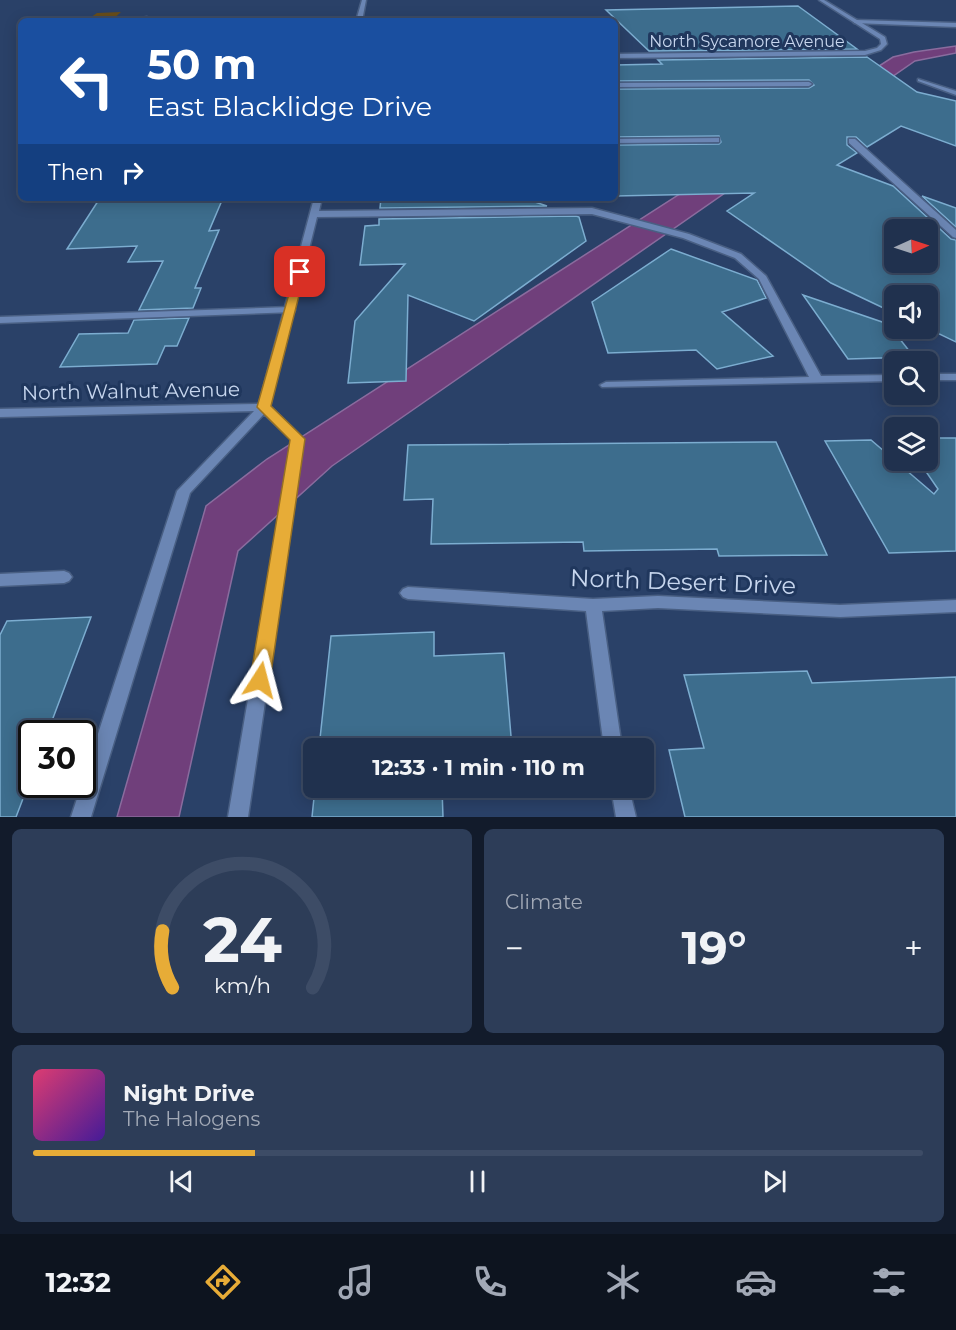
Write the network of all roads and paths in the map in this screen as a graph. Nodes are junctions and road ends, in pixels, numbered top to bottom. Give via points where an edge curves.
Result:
1 (364, 0) edge
2 (822, 0) edge
3 (360, 18) edge
4 (856, 22) junction
5 (956, 25) edge
6 (618, 56) edge
7 (920, 80) dead end
8 (809, 84) dead end
9 (618, 85) edge
10 (956, 93) edge
11 (716, 140) dead end
12 (618, 141) edge
13 (852, 141) dead end
14 (317, 201) edge
15 (315, 214) junction
16 (956, 235) edge
17 (290, 310) junction
18 (0, 320) edge
19 (938, 377) edge
20 (956, 377) edge
21 (884, 378) edge
22 (817, 380) junction
23 (606, 386) dead end
24 (264, 407) junction
25 (0, 413) edge
26 (64, 578) dead end
27 (0, 580) edge
28 (408, 593) dead end
29 (593, 604) junction
30 (956, 606) edge
31 (612, 738) edge
32 (622, 798) edge
33 (81, 817) edge
34 (238, 817) edge
35 (626, 817) edge

1 - 3 street
2 - 4 street
4 - 5 street
4 - 6 street, North Sycamore Avenue via 883,38 884,44 865,53
7 - 10 street
8 - 9 street
11 - 12 street
13 - 16 street
14 - 15 street
15 - 17 street
15 - 22 street via 592,211 686,236 738,256 763,278
17 - 18 street
17 - 24 street
19 - 20 street
21 - 22 street
22 - 23 street
24 - 25 street, North Walnut Avenue
24 - 33 street via 184,490
24 - 34 street via 298,439
26 - 27 street
28 - 29 street, North Desert Drive
29 - 30 street, North Desert Drive via 840,611
29 - 31 street
32 - 35 street

